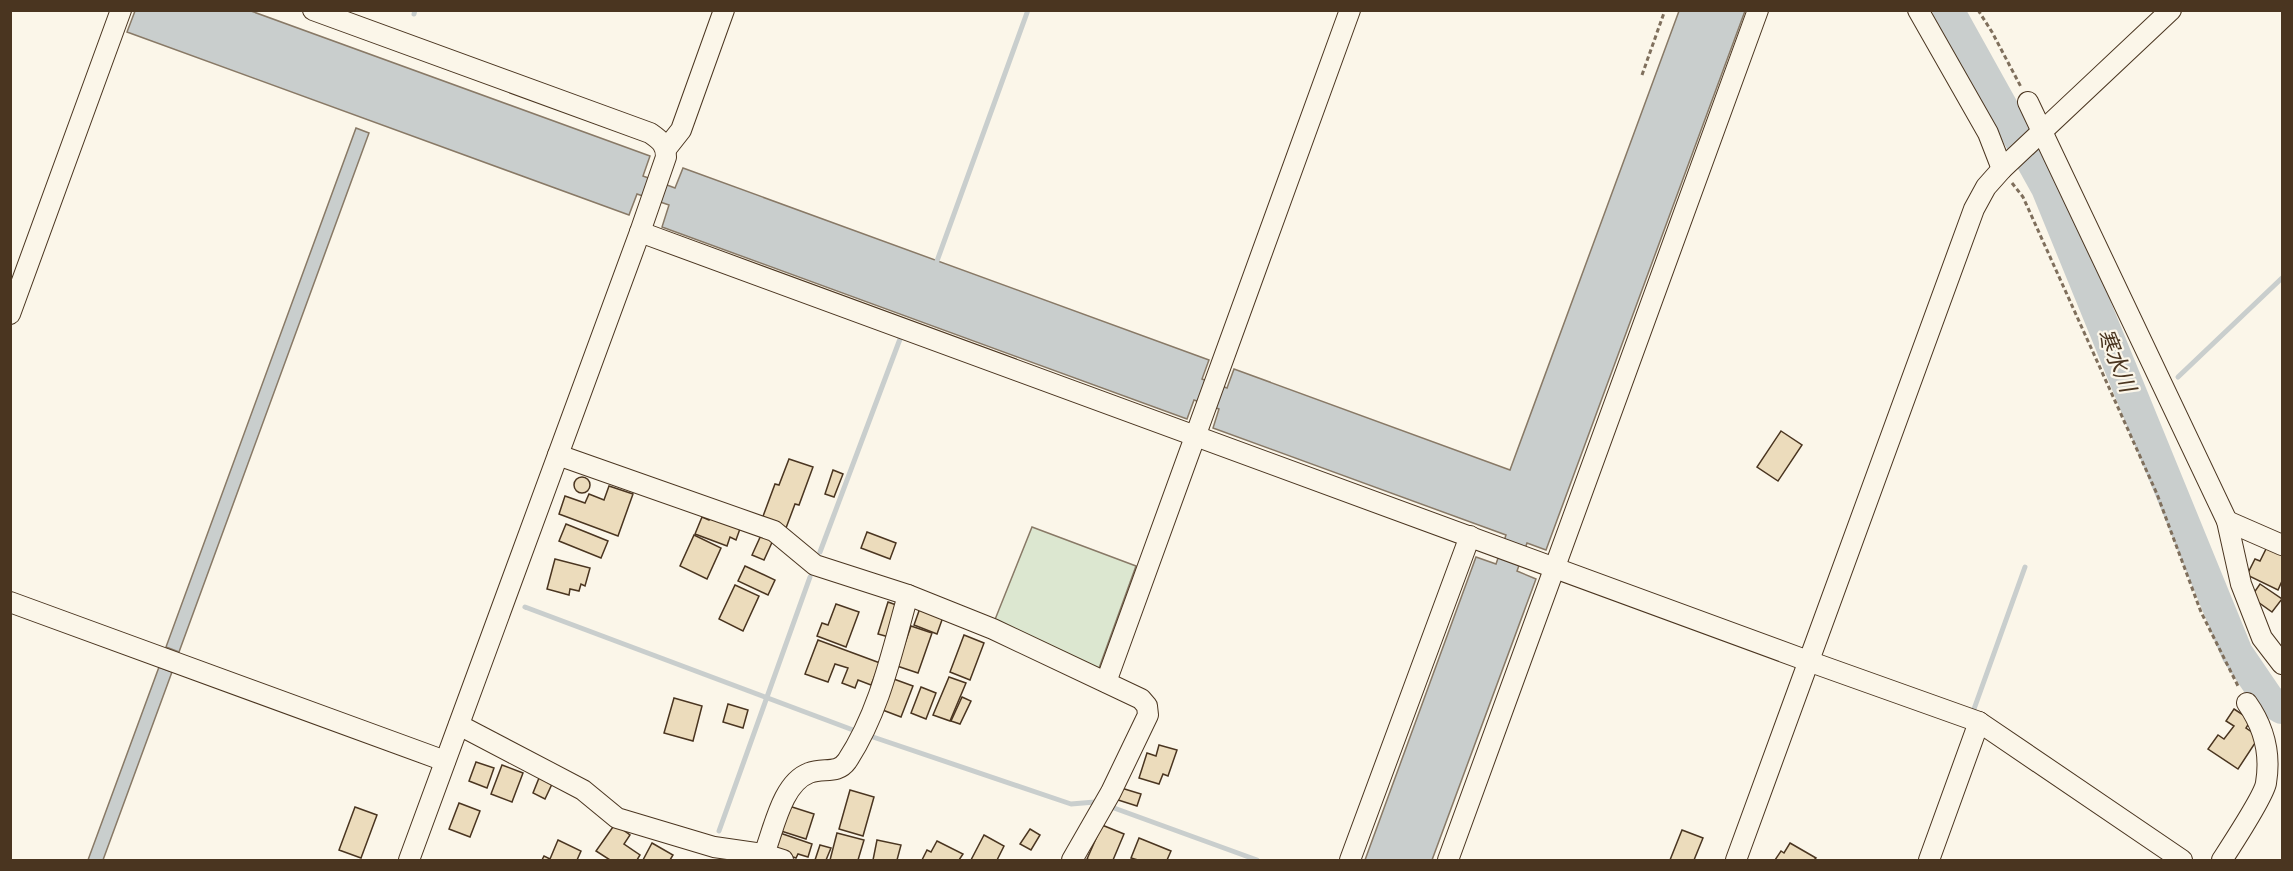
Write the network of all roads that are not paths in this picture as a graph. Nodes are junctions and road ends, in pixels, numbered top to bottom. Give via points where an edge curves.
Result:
1 (121, 10) edge
2 (313, 10) edge
3 (724, 10) edge
4 (1350, 10) edge
5 (1758, 10) edge
6 (1918, 10) edge
7 (2171, 10) edge
8 (2028, 102) road end
9 (2043, 132) junction
10 (666, 149) junction
11 (2005, 166) junction
12 (640, 232) junction
13 (10, 314) edge
14 (1195, 436) junction
15 (558, 455) junction
16 (2227, 521) junction
17 (1470, 536) junction
18 (2283, 545) edge
19 (1556, 567) junction
20 (908, 594) junction
21 (10, 602) edge
22 (1808, 662) junction
23 (2283, 664) edge
24 (1106, 682) junction
25 (2247, 703) road end
26 (1979, 722) junction
27 (459, 725) junction
28 (446, 761) junction
29 (2274, 787) edge
30 (708, 854) edge
31 (774, 857) edge
32 (409, 861) edge
33 (1072, 861) edge
34 (1350, 861) edge
35 (1448, 861) edge
36 (1736, 861) edge
37 (1929, 861) edge
38 (2182, 861) edge
39 (2222, 861) edge

1 - 13 street
2 - 10 street via 650,133
3 - 10 street via 681,130
4 - 14 street
5 - 19 street
6 - 11 street
7 - 9 street
8 - 9 street
9 - 11 street
9 - 16 street
10 - 12 street
11 - 22 street via 1986,187 1974,209
12 - 14 street
12 - 15 street
14 - 17 street
14 - 24 street
15 - 20 street via 774,531 815,565
15 - 27 street
16 - 18 street
16 - 23 street via 2241,584 2262,638
17 - 19 street
17 - 34 street
19 - 22 street
19 - 35 street
20 - 24 street
20 - 31 street via 874,713 845,763 836,770 811,772 788,791
21 - 28 street
22 - 26 street
22 - 36 street
24 - 33 street via 1141,699 1148,715
25 - 29 street via 2267,742
26 - 37 street
26 - 38 street
27 - 28 street
27 - 30 street via 583,790 617,818
28 - 32 street
29 - 39 street
30 - 31 street

